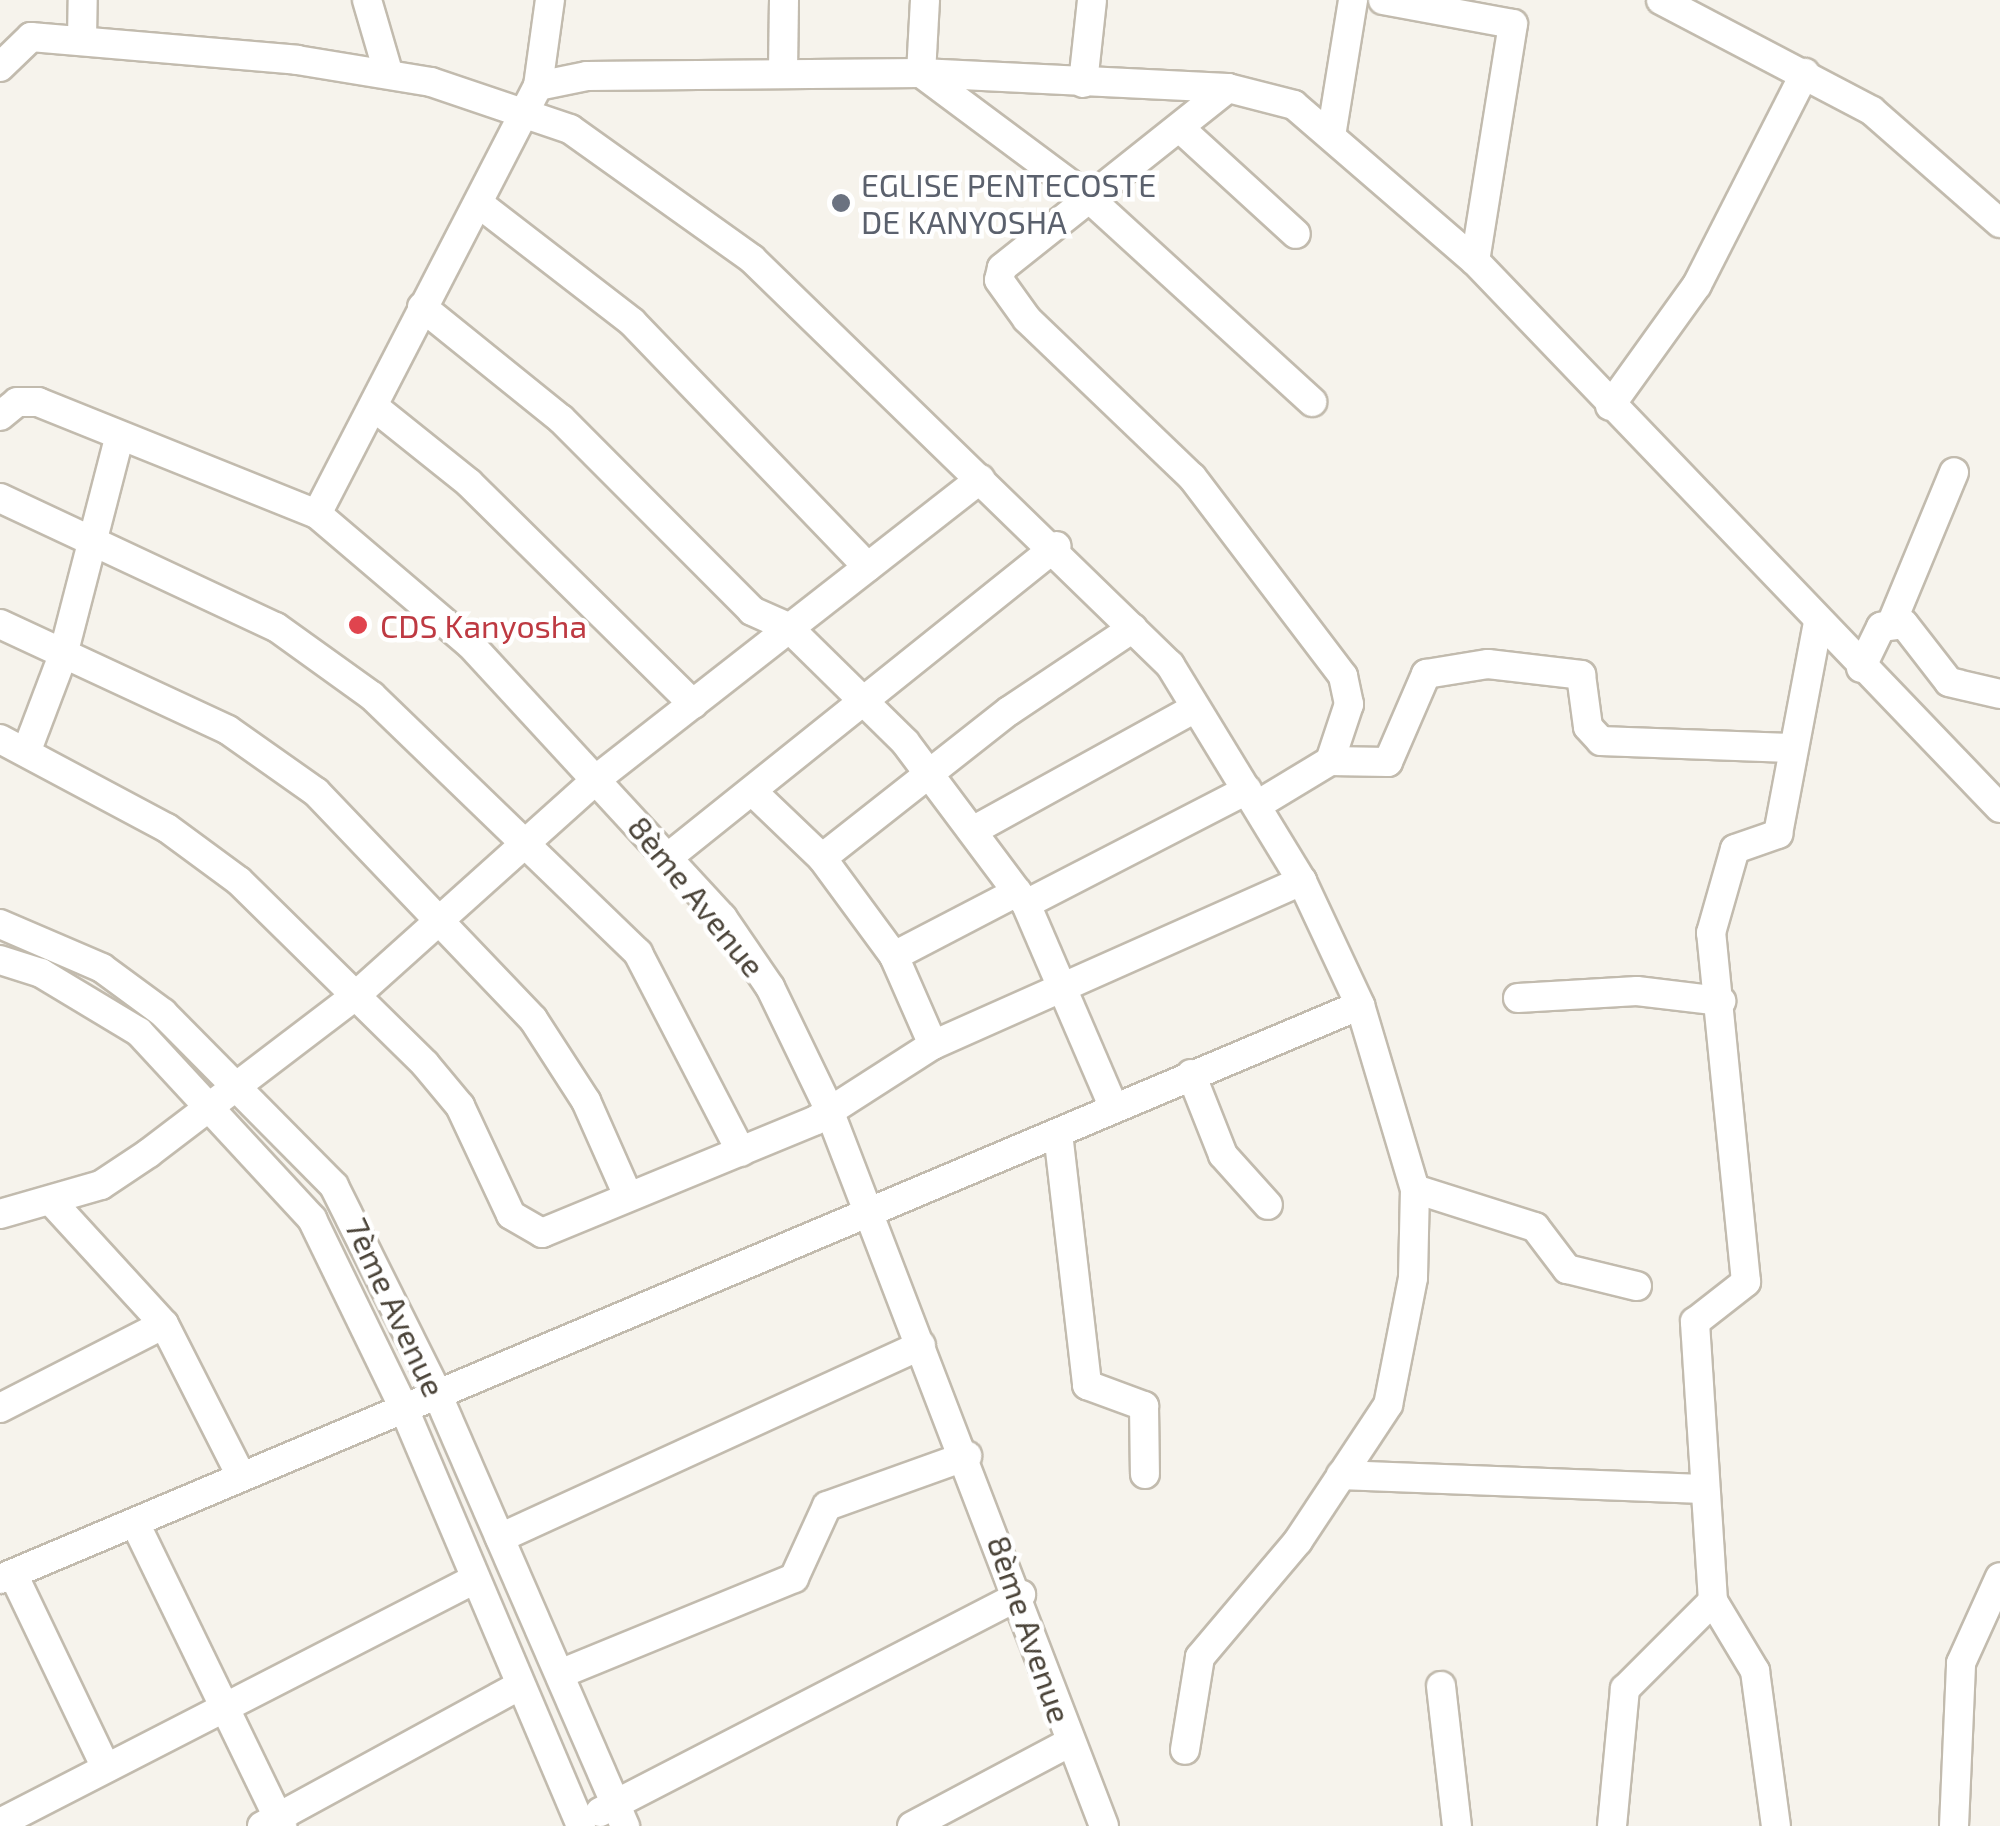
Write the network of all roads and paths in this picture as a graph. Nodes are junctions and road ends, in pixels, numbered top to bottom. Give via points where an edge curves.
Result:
1 (83, 0) edge
2 (367, 0) edge
3 (550, 0) edge
4 (784, 0) edge
5 (925, 0) edge
6 (1092, 0) edge
7 (1353, 0) edge
8 (1383, 0) edge
9 (1661, 0) edge
10 (82, 39) junction
11 (0, 67) edge
12 (783, 71) junction
13 (388, 72) junction
14 (921, 73) junction
15 (1805, 73) junction
16 (1083, 82) junction
17 (538, 86) junction
18 (1228, 88) junction
19 (524, 113) junction
20 (1182, 130) junction
21 (1332, 130) junction
22 (1090, 199) junction
23 (482, 206) junction
24 (2000, 222) edge
25 (1296, 234) dead end
26 (1476, 261) junction
27 (422, 307) junction
28 (1312, 402) dead end
29 (1610, 406) junction
30 (378, 410) junction
31 (0, 416) edge
32 (119, 439) junction
33 (1954, 472) dead end
34 (981, 479) junction
35 (0, 498) edge
36 (316, 514) junction
37 (89, 535) junction
38 (1056, 546) junction
39 (868, 567) junction
40 (1818, 622) junction
41 (1892, 622) junction
42 (0, 624) edge
43 (788, 627) junction
44 (1134, 628) junction
45 (63, 656) junction
46 (1861, 668) junction
47 (2000, 694) edge
48 (860, 700) junction
49 (693, 704) junction
50 (1195, 708) junction
51 (0, 739) edge
52 (1790, 748) junction
53 (27, 750) junction
54 (1330, 761) junction
55 (932, 774) junction
56 (599, 777) junction
57 (752, 791) junction
58 (1252, 798) junction
59 (2000, 808) edge
60 (976, 828) junction
61 (520, 842) junction
62 (671, 855) junction
63 (822, 858) junction
64 (1302, 880) junction
65 (1022, 898) junction
66 (436, 918) junction
67 (0, 924) edge
68 (894, 956) junction
69 (0, 960) edge
70 (1064, 988) junction
71 (354, 997) junction
72 (1518, 998) dead end
73 (1721, 1001) junction
74 (1360, 1005) junction
75 (932, 1045) junction
76 (1191, 1074) junction
77 (236, 1082) junction
78 (211, 1103) junction
79 (827, 1104) junction
80 (1112, 1104) junction
81 (1058, 1134) junction
82 (741, 1152) junction
83 (1415, 1189) junction
84 (628, 1196) junction
85 (53, 1203) junction
86 (1268, 1205) dead end
87 (0, 1214) edge
88 (871, 1215) junction
89 (1637, 1286) dead end
90 (164, 1324) junction
91 (921, 1345) junction
92 (435, 1389) junction
93 (402, 1404) junction
94 (0, 1408) edge
95 (968, 1456) junction
96 (1145, 1474) dead end
97 (1342, 1475) junction
98 (241, 1476) junction
99 (1702, 1490) junction
100 (136, 1524) junction
101 (500, 1538) junction
102 (6, 1576) edge
103 (2000, 1577) edge
104 (475, 1579) junction
105 (1021, 1595) junction
106 (1713, 1602) junction
107 (560, 1674) junction
108 (519, 1686) junction
109 (1441, 1686) dead end
110 (221, 1711) junction
111 (1069, 1743) junction
112 (1185, 1750) dead end
113 (106, 1768) junction
114 (619, 1815) edge
115 (0, 1823) edge
116 (274, 1823) edge
117 (580, 1825) edge
118 (912, 1826) edge
119 (1104, 1826) edge
120 (1457, 1826) edge
121 (1612, 1826) edge
122 (1776, 1826) edge
123 (1954, 1826) edge

1 - 10 street
2 - 13 street
3 - 17 street
4 - 12 street
5 - 14 street
6 - 16 street
7 - 21 street
8 - 26 street via 1512,24
9 - 15 street
10 - 11 street via 22,39
10 - 13 street
12 - 14 street
12 - 17 street
13 - 19 street
14 - 16 street
14 - 22 street
15 - 24 street via 1924,150
15 - 29 street via 1697,285
16 - 18 street
17 - 19 street
18 - 20 street
18 - 21 street via 1294,105
19 - 23 street
19 - 34 street via 630,165 752,259
20 - 22 street
20 - 25 street
21 - 26 street
22 - 28 street
22 - 54 street via 1002,268 1001,292 1192,478 1343,676 1349,704
23 - 27 street
23 - 39 street via 632,322
26 - 29 street
27 - 30 street
27 - 43 street via 560,419 752,611
29 - 40 street
30 - 36 street
30 - 49 street via 469,483
31 - 32 street, 8ème Avenue via 17,402 38,402
32 - 36 street, 8ème Avenue
32 - 37 street
33 - 41 street
34 - 38 street
34 - 39 street
35 - 37 street
36 - 56 street, 8ème Avenue via 470,644
37 - 45 street
37 - 61 street via 328,662
38 - 44 street
38 - 48 street
39 - 43 street
40 - 46 street
40 - 52 street
41 - 46 street via 1868,644
41 - 47 street via 1904,624 1949,682
42 - 45 street
43 - 48 street
43 - 49 street
44 - 50 street
44 - 55 street
45 - 53 street
45 - 66 street via 275,760
46 - 59 street
48 - 55 street
48 - 57 street
49 - 56 street
50 - 58 street
50 - 60 street
51 - 53 street
52 - 54 street via 1602,742 1588,727 1581,676 1488,664 1426,674 1388,762
52 - 73 street via 1778,834 1730,856 1711,933
53 - 71 street via 203,852
54 - 58 street
55 - 60 street
55 - 63 street
56 - 61 street
56 - 62 street, 8ème Avenue
57 - 62 street
57 - 63 street
58 - 64 street
58 - 65 street
60 - 65 street
61 - 66 street
61 - 82 street via 648,967
62 - 79 street, 8ème Avenue via 770,987
63 - 68 street
64 - 70 street
64 - 74 street
65 - 68 street
65 - 70 street
66 - 71 street
66 - 84 street via 533,1019 586,1100
67 - 77 street, 7ème Avenue via 102,968
68 - 75 street
69 - 78 street, 7ème Avenue via 41,973 139,1032
70 - 75 street
70 - 80 street
71 - 77 street
71 - 84 street via 460,1106 525,1229 542,1232
72 - 73 street via 1637,991
73 - 99 street via 1746,1282 1695,1322
74 - 76 street
74 - 83 street
75 - 79 street
76 - 80 street
76 - 86 street via 1223,1155
77 - 78 street
77 - 92 street, 7ème Avenue via 359,1222
78 - 85 street via 101,1185
78 - 93 street, 7ème Avenue via 312,1219
79 - 82 street via 816,1120
79 - 88 street, 8ème Avenue
80 - 81 street
81 - 88 street
81 - 96 street via 1087,1385 1144,1406
82 - 84 street
83 - 89 street via 1534,1227 1566,1269
83 - 97 street via 1400,1372
85 - 87 street
85 - 90 street
88 - 91 street, 8ème Avenue
88 - 92 street
90 - 94 street
90 - 98 street
91 - 95 street, 8ème Avenue
91 - 101 street
92 - 93 street
92 - 101 street, 7ème Avenue
93 - 98 street
93 - 104 street, 7ème Avenue
95 - 105 street, 8ème Avenue
95 - 107 street via 827,1506 800,1570 784,1584
97 - 99 street
97 - 112 street via 1200,1657 1186,1702
98 - 100 street
99 - 106 street
100 - 102 street
100 - 110 street
101 - 107 street, 7ème Avenue
102 - 113 street
103 - 123 street via 1962,1662
104 - 108 street, 7ème Avenue
104 - 110 street
105 - 111 street, 8ème Avenue
105 - 114 street
106 - 121 street via 1625,1689
106 - 122 street via 1755,1672
107 - 114 street, 7ème Avenue
108 - 116 street
108 - 117 street, 7ème Avenue
109 - 120 street
110 - 113 street
110 - 116 street
111 - 118 street
111 - 119 street, 8ème Avenue
113 - 115 street
114 - 117 street

